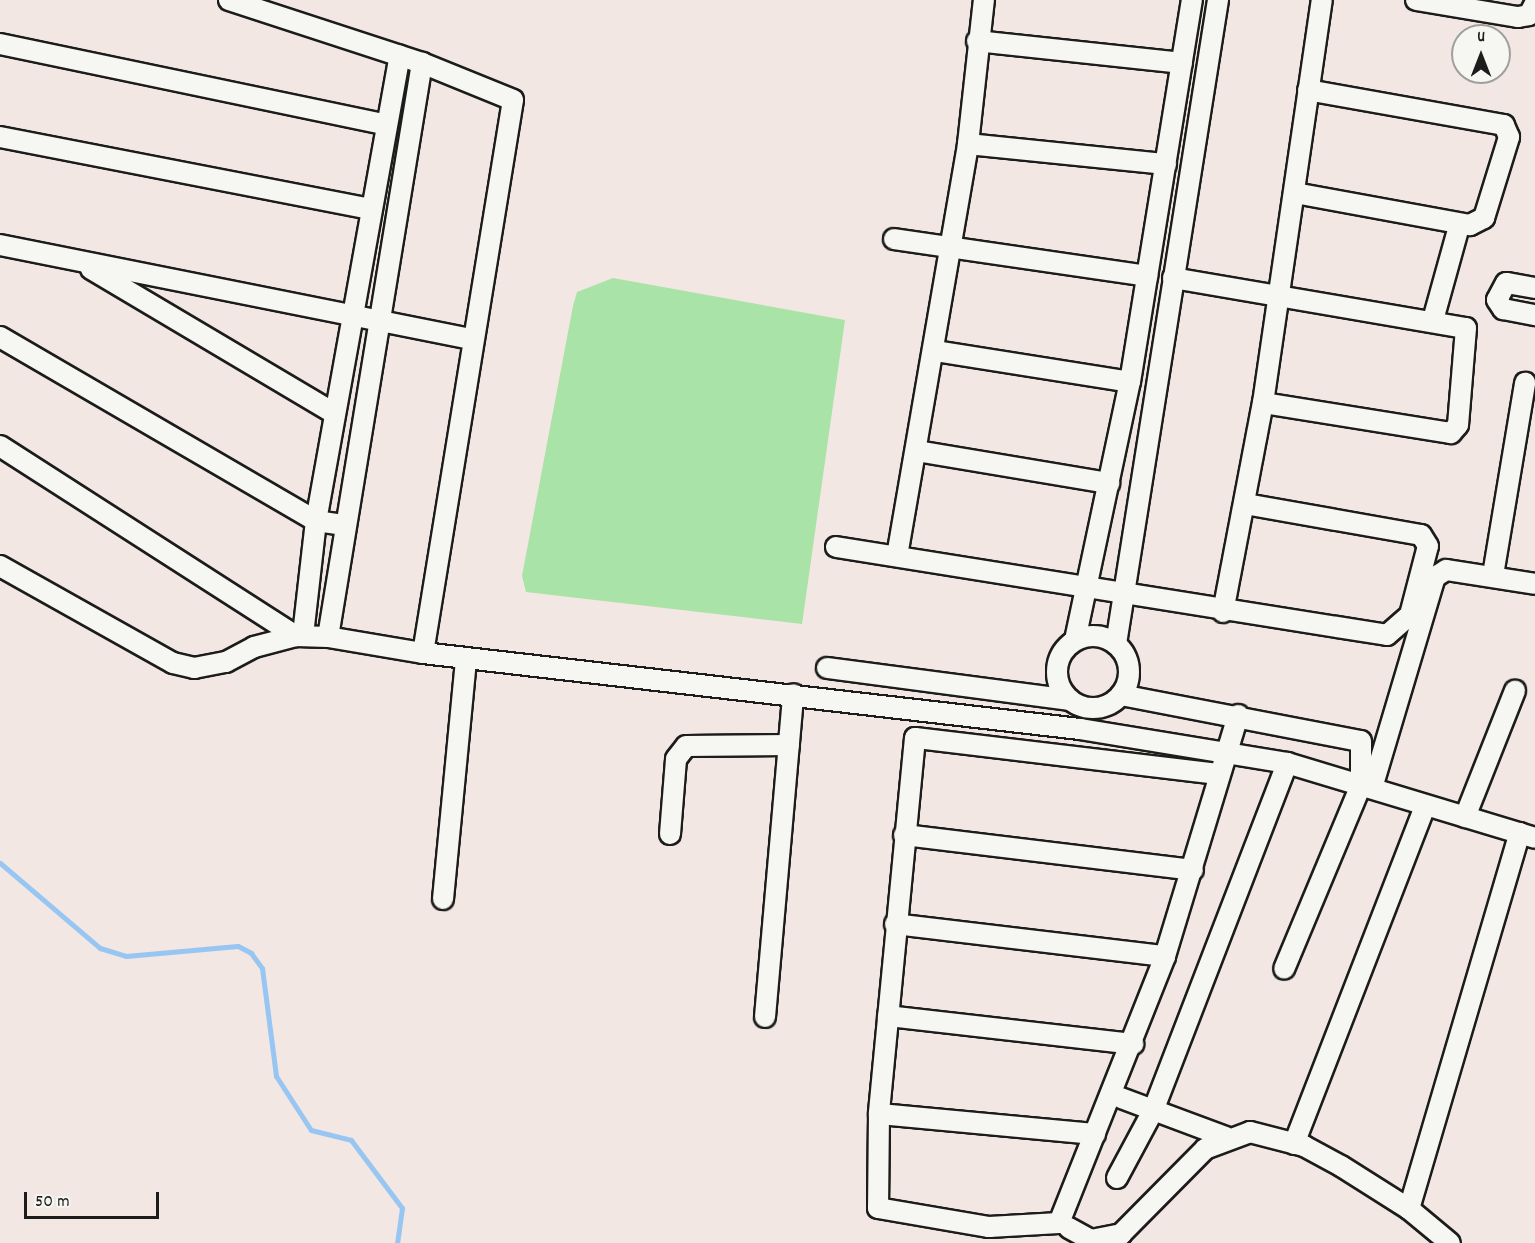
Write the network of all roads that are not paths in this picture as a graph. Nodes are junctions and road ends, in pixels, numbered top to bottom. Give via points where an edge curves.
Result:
1 (229, 0) edge
2 (984, 0) edge
3 (1192, 0) edge
4 (1218, 0) edge
5 (1322, 0) edge
6 (1416, 0) edge
7 (1535, 3) edge
8 (977, 41) junction
9 (0, 44) edge
10 (400, 56) junction
11 (422, 63) junction
12 (1182, 63) junction
13 (1308, 90) junction
14 (387, 125) junction
15 (0, 137) edge
16 (968, 144) junction
17 (1166, 164) junction
18 (1295, 193) junction
19 (371, 209) junction
20 (1156, 221) junction
21 (1183, 224) junction
22 (1459, 225) junction
23 (894, 239) dead end
24 (0, 245) edge
25 (951, 248) junction
26 (78, 261) junction
27 (1147, 276) junction
28 (1173, 278) junction
29 (1535, 288) edge
30 (1279, 299) junction
31 (1535, 315) edge
32 (352, 317) junction
33 (1434, 320) junction
34 (378, 322) junction
35 (0, 337) edge
36 (471, 339) junction
37 (935, 351) junction
38 (1130, 382) junction
39 (1525, 384) dead end
40 (1263, 403) junction
41 (334, 413) junction
42 (0, 446) edge
43 (917, 451) junction
44 (1109, 483) junction
45 (1245, 504) junction
46 (316, 521) junction
47 (345, 525) junction
48 (836, 548) dead end
49 (897, 556) junction
50 (0, 566) edge
51 (1493, 575) junction
52 (1535, 584) edge
53 (1089, 587) junction
54 (1123, 592) junction
55 (1223, 612) junction
56 (299, 635) junction
57 (328, 637) junction
58 (1075, 640) junction
59 (1116, 644) junction
60 (423, 653) junction
61 (466, 658) junction
62 (827, 668) dead end
63 (855, 671) junction
64 (1515, 691) dead end
65 (793, 694) junction
66 (1121, 695) junction
67 (852, 701) junction
68 (1077, 704) junction
69 (1238, 715) junction
70 (1080, 729) junction
71 (789, 745) junction
72 (1227, 752) junction
73 (1287, 763) junction
74 (1218, 774) junction
75 (1367, 787) junction
76 (1425, 806) junction
77 (1465, 817) junction
78 (670, 834) dead end
79 (904, 835) junction
80 (1528, 835) edge
81 (1193, 870) junction
82 (443, 899) dead end
83 (895, 924) junction
84 (1165, 957) junction
85 (1284, 969) dead end
86 (888, 1016) junction
87 (765, 1017) dead end
88 (1133, 1044) junction
89 (1121, 1098) dead end
90 (1153, 1111) junction
91 (879, 1114) junction
92 (1095, 1134) junction
93 (1226, 1137) junction
94 (1294, 1143) junction
95 (1117, 1178) dead end
96 (1409, 1209) junction
97 (1069, 1228) dead end
98 (988, 1235) edge
99 (1450, 1243) edge

1 - 10 street
2 - 8 street
3 - 12 street
4 - 21 street
5 - 13 street
6 - 7 street via 1518,17 1529,15
8 - 12 street
8 - 16 street
9 - 14 street
10 - 11 street
10 - 14 street
11 - 34 street
11 - 36 street via 504,93 515,107
12 - 17 street
13 - 18 street
13 - 22 street via 1504,125 1509,137 1484,218
14 - 19 street
15 - 19 street
16 - 17 street
16 - 25 street
17 - 20 street
18 - 22 street
18 - 30 street
19 - 32 street
20 - 21 street
20 - 27 street
21 - 28 street
22 - 33 street
23 - 25 street
24 - 26 street
25 - 27 street
25 - 37 street
26 - 32 street
26 - 41 street
27 - 38 street
28 - 30 street
28 - 54 street
29 - 31 street via 1506,283 1497,300 1503,309
30 - 33 street
30 - 40 street
32 - 34 street
32 - 41 street
33 - 40 street via 1460,325 1468,336 1458,425 1451,433
34 - 36 street
34 - 47 street
35 - 46 street
36 - 60 street
37 - 38 street
37 - 43 street
38 - 44 street
39 - 51 street
40 - 45 street
41 - 46 street
42 - 56 street
43 - 44 street
43 - 49 street
44 - 53 street
45 - 55 street
45 - 55 street via 1421,535 1428,546 1410,615 1387,635
46 - 47 street
46 - 56 street
47 - 57 street
48 - 49 street
49 - 53 street
50 - 56 street via 172,663 194,668 226,662 254,646
51 - 52 street
51 - 75 street via 1446,570 1435,577
53 - 54 street
53 - 58 street
54 - 55 street
54 - 59 street
56 - 57 street
57 - 60 street
58 - 59 street via 1103,637
58 - 68 street via 1057,662 1060,690
59 - 66 street via 1129,668
60 - 61 street
61 - 65 street
61 - 82 street
62 - 63 street
63 - 67 street
63 - 68 street
64 - 77 street
65 - 67 street
65 - 71 street
66 - 68 street via 1110,704
66 - 69 street
67 - 70 street
68 - 70 street
69 - 72 street
69 - 75 street via 1361,741
70 - 72 street
71 - 78 street via 686,746 676,759
71 - 87 street
72 - 73 street
72 - 74 street
73 - 75 street
73 - 90 street
74 - 79 street via 919,734 913,742
74 - 81 street
75 - 76 street
75 - 85 street
76 - 77 street
76 - 94 street
77 - 80 street
79 - 81 street
79 - 83 street
80 - 96 street
81 - 84 street
83 - 84 street
83 - 86 street
84 - 88 street
86 - 88 street
86 - 91 street
88 - 92 street
89 - 90 street
90 - 93 street
90 - 95 street
91 - 92 street
91 - 98 street via 878,1208
92 - 98 street via 1059,1223
93 - 94 street via 1250,1132
93 - 97 street via 1205,1149 1121,1234 1091,1240
94 - 96 street
96 - 99 street

